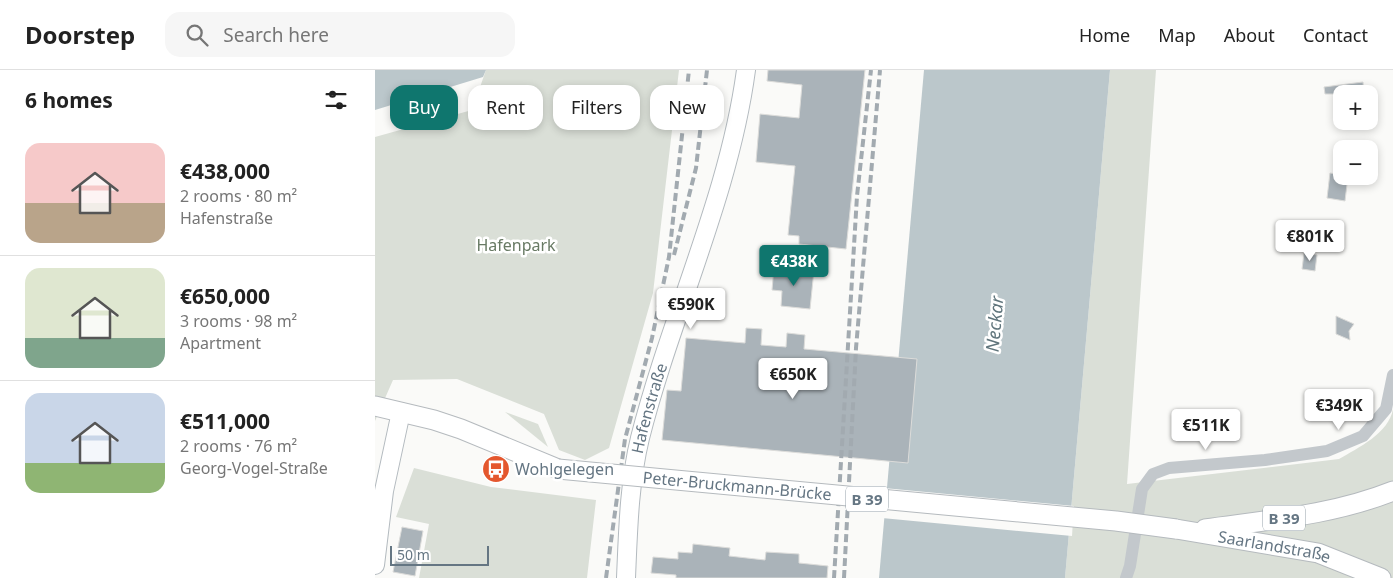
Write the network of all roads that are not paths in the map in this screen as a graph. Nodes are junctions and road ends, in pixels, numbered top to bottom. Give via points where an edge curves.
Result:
1 (746, 70) edge
2 (1393, 375) edge
3 (378, 407) edge
4 (401, 412) junction
5 (1393, 480) edge
6 (1393, 491) edge
7 (1374, 499) junction
8 (1185, 530) junction
9 (375, 565) edge
10 (1359, 572) edge
11 (626, 578) edge
12 (1126, 578) edge
13 (1381, 578) edge

1 - 11 main road, Hafenstraße via 723,177 640,440 628,524
2 - 12 street via 1386,409 1363,436 1354,440 1327,451 1169,468 1153,474 1142,489
3 - 4 main road, B 39
4 - 8 main road, Peter-Bruckmann-Brücke / B 39, bridge via 461,429 557,469
4 - 9 main road via 384,491
5 - 7 main road
6 - 7 main road, Saarlandstraße / B 39
7 - 8 main road, Saarlandstraße / B 39 via 1311,514
8 - 10 main road, Saarlandstraße / B 39 via 1318,553
10 - 13 main road, Saarlandstraße / B 39

